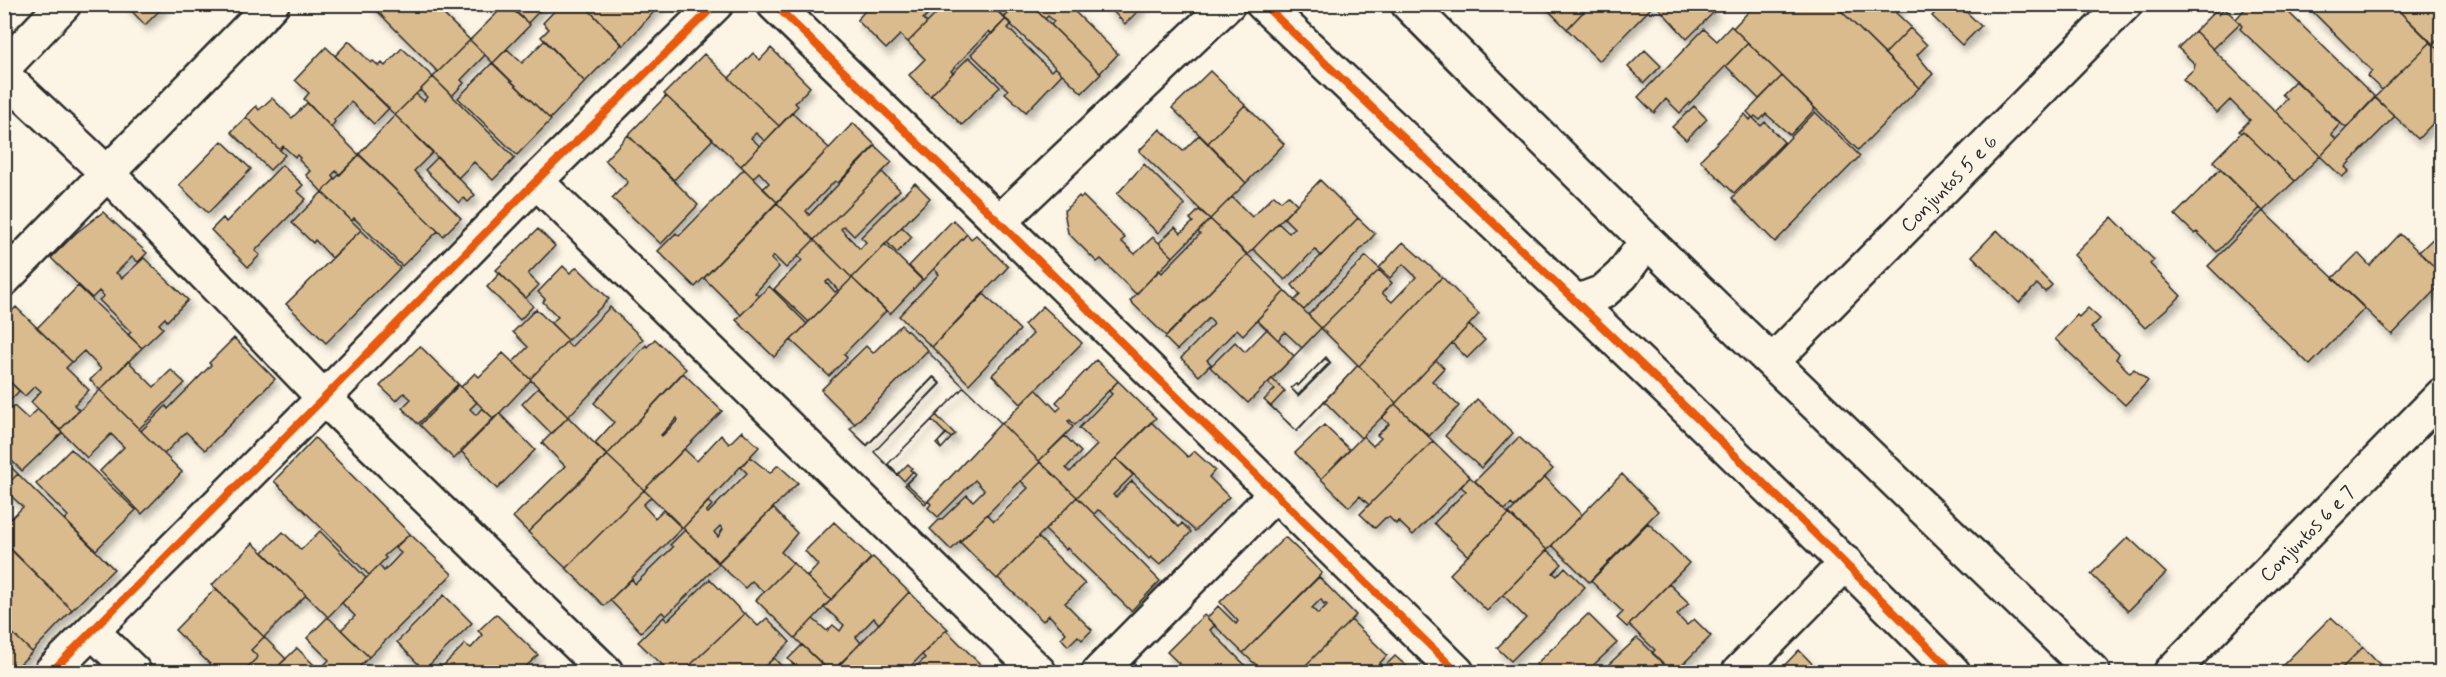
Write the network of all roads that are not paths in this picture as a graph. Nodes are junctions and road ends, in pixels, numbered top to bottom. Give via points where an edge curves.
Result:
1 (64, 4) edge
2 (272, 4) edge
3 (716, 4) edge
4 (774, 4) edge
5 (1228, 4) edge
6 (1263, 4) edge
7 (2125, 4) edge
8 (1417, 8) edge
9 (4, 67) edge
10 (4, 76) edge
11 (108, 174) junction
12 (536, 181) junction
13 (999, 222) junction
14 (1646, 242) junction
15 (4, 279) edge
16 (1576, 302) junction
17 (1773, 361) junction
18 (2442, 395) edge
19 (324, 398) junction
20 (1275, 494) junction
21 (1846, 563) junction
22 (92, 631) junction
23 (51, 672) edge
24 (134, 672) edge
25 (606, 672) edge
26 (1039, 672) edge
27 (1099, 672) edge
28 (1457, 672) edge
29 (1739, 672) edge
30 (1953, 672) edge
31 (2093, 672) edge
32 (2171, 672) edge

1 - 9 street
2 - 11 street
3 - 12 street
4 - 13 street
5 - 13 street
6 - 16 street
7 - 17 street, Conjuntos 5 e 6
8 - 14 street
10 - 11 street
11 - 15 street
11 - 19 street
12 - 19 street
12 - 26 street
13 - 20 street
14 - 16 street via 1623,275 1604,292
14 - 17 street
16 - 21 street
17 - 31 street
18 - 32 street, Conjuntos 6 e 7
19 - 22 street
19 - 25 street
20 - 27 street
20 - 28 street
21 - 29 street
21 - 30 street
22 - 23 street
22 - 24 street

